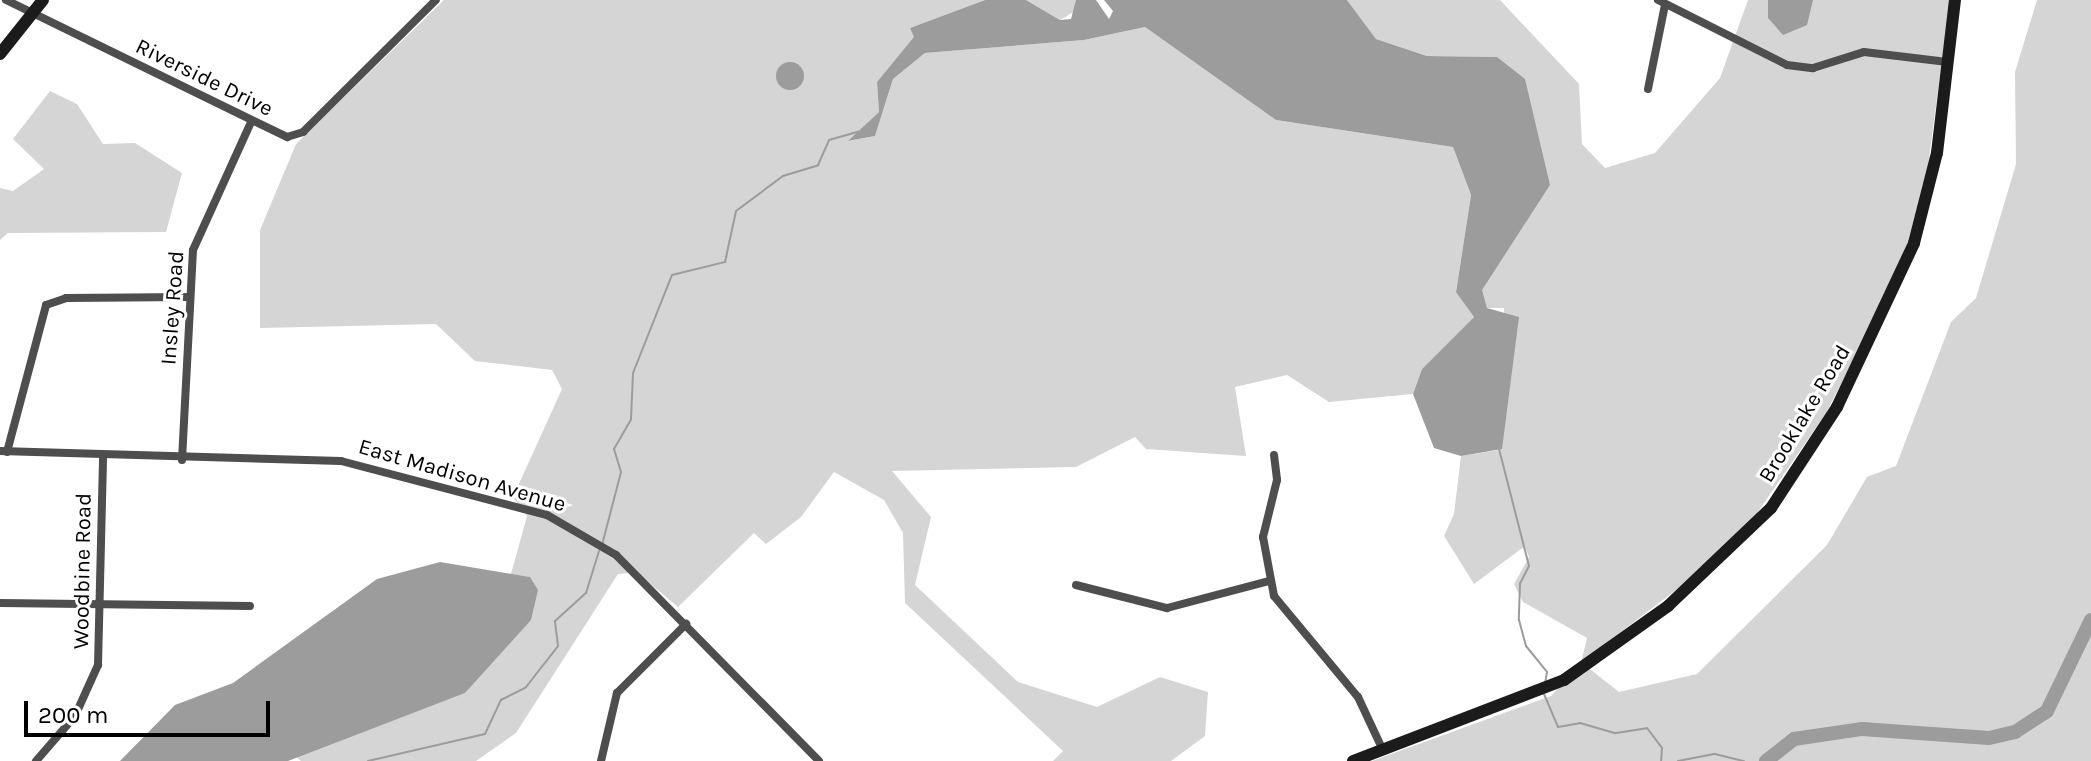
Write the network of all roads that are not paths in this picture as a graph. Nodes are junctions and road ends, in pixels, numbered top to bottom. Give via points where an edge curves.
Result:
1 (6, 0) edge
2 (43, 0) edge
3 (436, 0) edge
4 (1955, 0) edge
5 (1661, 2) edge
6 (33, 14) junction
7 (0, 54) edge
8 (1947, 62) junction
9 (1648, 89) dead end
10 (251, 122) junction
11 (190, 297) junction
12 (4, 452) edge
13 (1274, 455) dead end
14 (103, 459) junction
15 (182, 460) junction
16 (1269, 581) junction
17 (1076, 585) dead end
18 (0, 603) edge
19 (250, 606) dead end
20 (102, 608) junction
21 (686, 624) junction
22 (1381, 746) junction
23 (814, 760) edge
24 (36, 761) edge
25 (601, 761) edge
26 (1353, 761) edge

1 - 6 street, Riverside Drive
2 - 6 street
3 - 10 street, Riverside Drive via 367,62 301,133 279,135
4 - 8 street, Brooklake Road
5 - 8 street via 1799,68 1864,52
5 - 9 street
6 - 7 street
6 - 10 street, Riverside Drive
8 - 22 street, Brooklake Road via 1937,153 1914,243 1853,377 1800,468 1694,584 1554,686
10 - 11 street, Insley Road via 196,237
11 - 12 street via 66,298 46,305
11 - 15 street, Insley Road
12 - 14 street, East Madison Avenue
13 - 16 street via 1277,478 1263,537
14 - 15 street, East Madison Avenue
14 - 20 street, Woodbine Road
15 - 21 street, East Madison Avenue via 369,466 547,515 608,548
16 - 17 street via 1167,608
16 - 22 street via 1298,634 1358,697
18 - 20 street
19 - 20 street
20 - 24 street, Woodbine Road via 92,683
21 - 23 street, East Madison Avenue
21 - 25 street via 617,693
22 - 26 street, Brooklake Road

